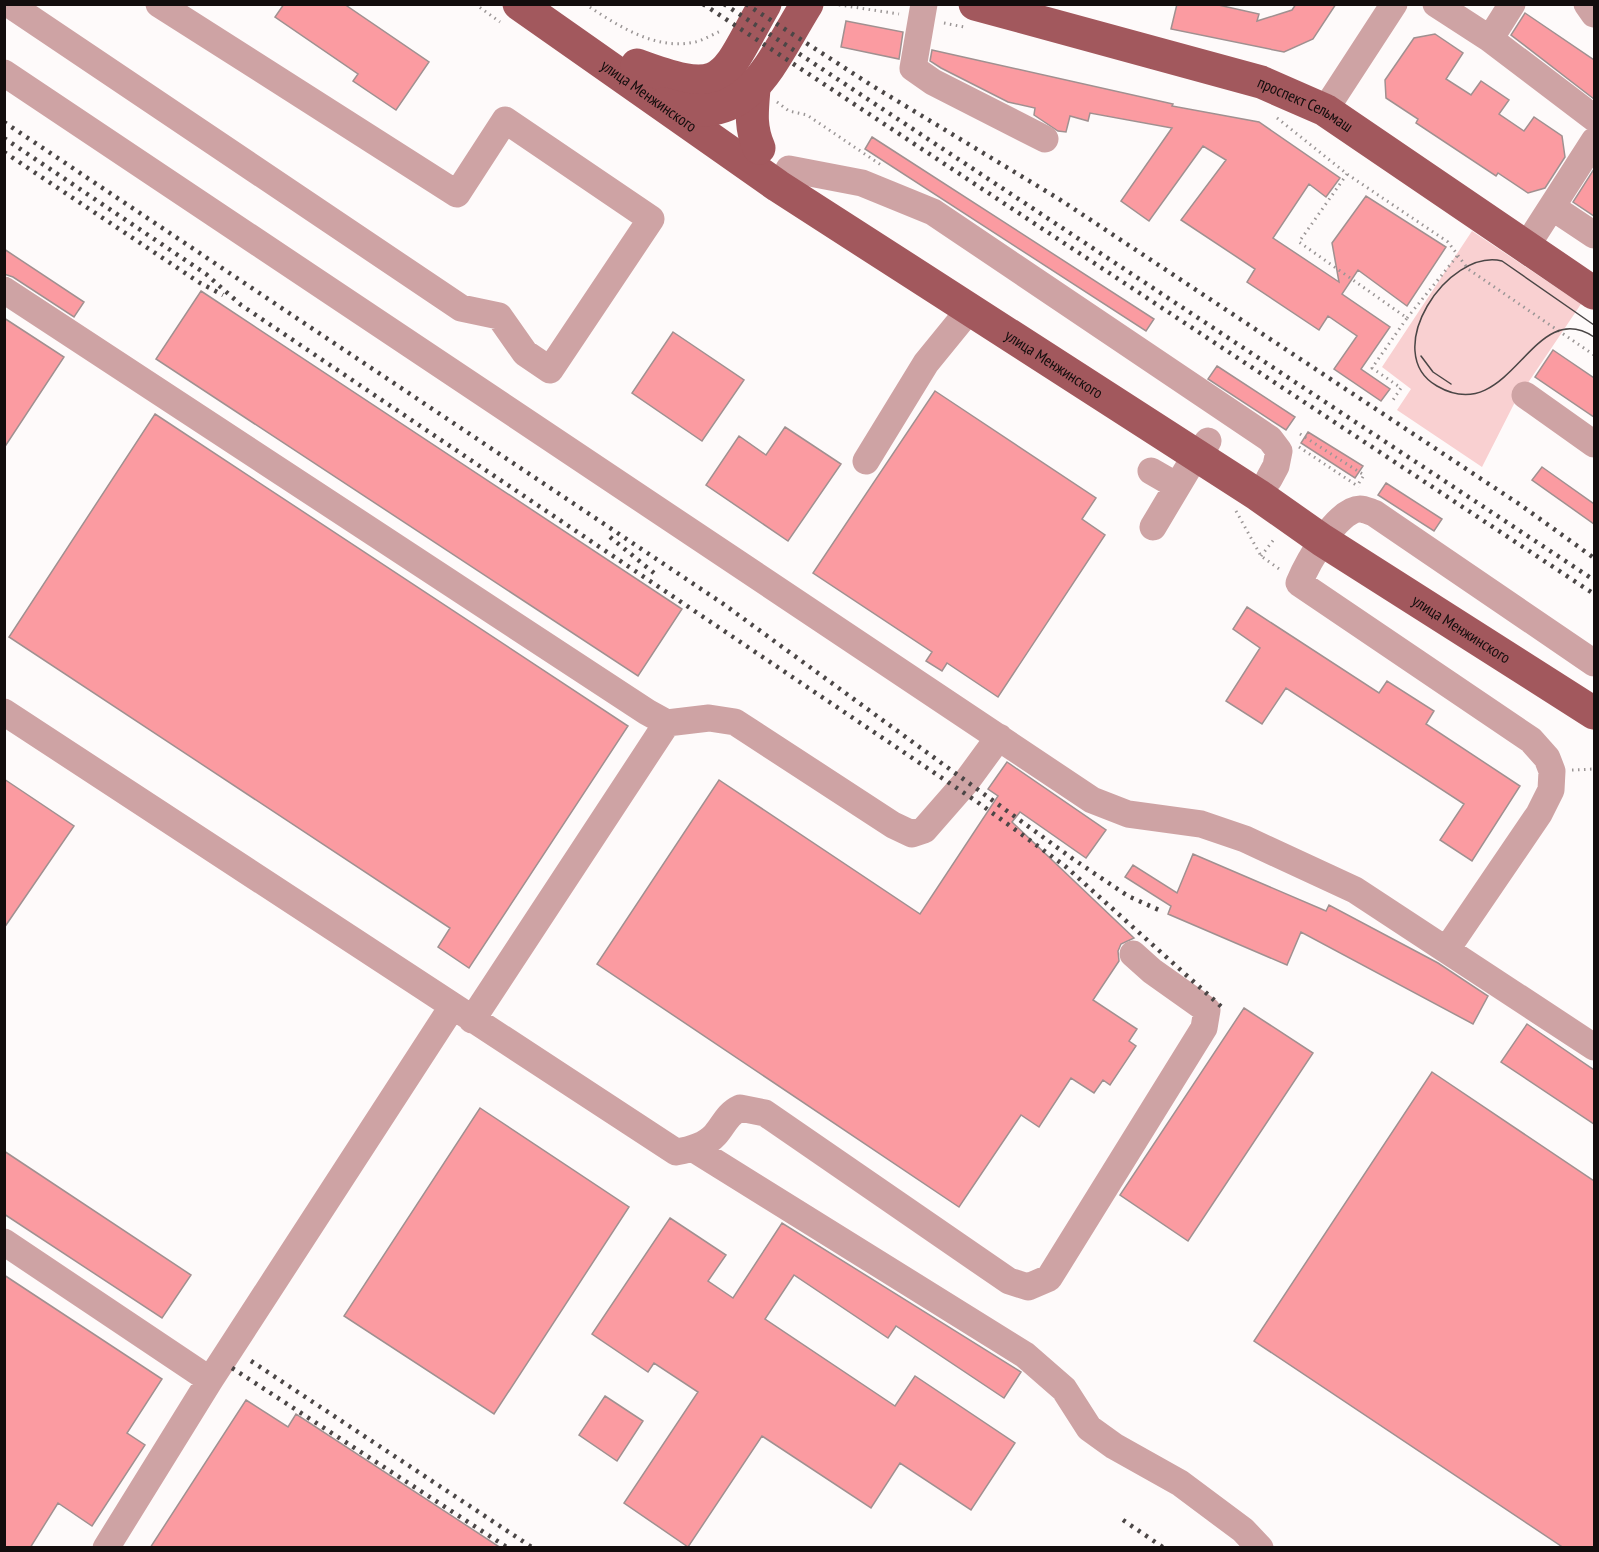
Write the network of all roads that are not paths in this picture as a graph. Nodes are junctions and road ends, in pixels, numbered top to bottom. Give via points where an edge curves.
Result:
1 (9, 4) edge
2 (159, 4) edge
3 (519, 4) edge
4 (553, 4) edge
5 (765, 4) edge
6 (783, 4) edge
7 (807, 4) edge
8 (1394, 4) edge
9 (1436, 4) edge
10 (1512, 4) edge
11 (1587, 4) edge
12 (923, 11) edge
13 (1594, 14) edge
14 (971, 16) edge
15 (1490, 39) junction
16 (637, 65) junction
17 (4, 73) edge
18 (661, 93) junction
19 (731, 102) junction
20 (1325, 110) junction
21 (1594, 118) edge
22 (1045, 139) dead end
23 (1594, 141) edge
24 (754, 158) junction
25 (789, 169) junction
26 (1552, 207) junction
27 (1594, 235) edge
28 (1526, 247) junction
29 (4, 290) edge
30 (1594, 293) edge
31 (970, 309) junction
32 (1525, 395) dead end
33 (1594, 444) edge
34 (1203, 450) junction
35 (866, 460) dead end
36 (1151, 471) dead end
37 (1269, 479) junction
38 (1177, 486) junction
39 (1153, 527) dead end
40 (1329, 533) junction
41 (1594, 663) edge
42 (1594, 690) edge
43 (4, 712) edge
44 (1594, 713) edge
45 (668, 723) junction
46 (999, 737) junction
47 (1447, 949) junction
48 (1133, 954) dead end
49 (462, 1013) junction
50 (1594, 1047) edge
51 (694, 1149) junction
52 (4, 1242) edge
53 (210, 1380) junction
54 (106, 1548) edge
55 (1260, 1548) edge

1 - 2 street via 461,308 499,316 525,353 550,370 651,219 505,120 457,194
3 - 18 main road, улица Менжинского
4 - 16 main road, улица Менжинского
5 - 16 main road via 726,72 715,79 687,82
6 - 19 main road
7 - 19 main road
8 - 20 street
9 - 15 street
10 - 15 street
11 - 13 street
12 - 22 street via 913,68
14 - 20 main road, проспект Сельмаш via 1262,82
15 - 21 street
16 - 18 main road, улица Менжинского
17 - 46 street
18 - 19 main road via 678,109
18 - 19 main road via 704,94 727,88
18 - 24 main road, улица Менжинского
19 - 24 main road, улица Менжинского
19 - 24 main road via 750,118
20 - 28 main road, проспект Сельмаш
23 - 26 street
24 - 25 main road, улица Менжинского
24 - 31 main road, улица Менжинского
25 - 34 main road, улица Менжинского
25 - 37 street via 862,183 933,212 1270,439 1279,451
26 - 27 street
26 - 28 street
28 - 30 main road, проспект Сельмаш
29 - 45 street
31 - 34 main road, улица Менжинского
31 - 35 street via 926,363
32 - 33 street
34 - 37 main road, улица Менжинского
34 - 38 street
34 - 40 main road, улица Менжинского via 1258,495
36 - 38 street
37 - 40 main road, улица Менжинского
38 - 39 street
40 - 41 street via 1348,513 1359,509 1374,513
40 - 42 main road, улица Менжинского
40 - 44 main road, улица Менжинского
40 - 47 street via 1299,583 1531,740 1547,758 1552,771 1551,790 1539,814
43 - 49 street
45 - 46 street via 709,718 735,722 912,834 924,830
45 - 49 street
46 - 47 street via 1092,800 1128,814 1201,824 1245,839 1355,890
47 - 50 street
48 - 51 street via 1207,1010 1204,1028 1049,1278 1028,1287 1009,1281 765,1113 740,1108 730,1113 714,1137
49 - 51 street via 676,1152
49 - 53 street
51 - 55 street via 1025,1355 1064,1389 1089,1428 1180,1483 1243,1530
52 - 53 street
53 - 54 street

